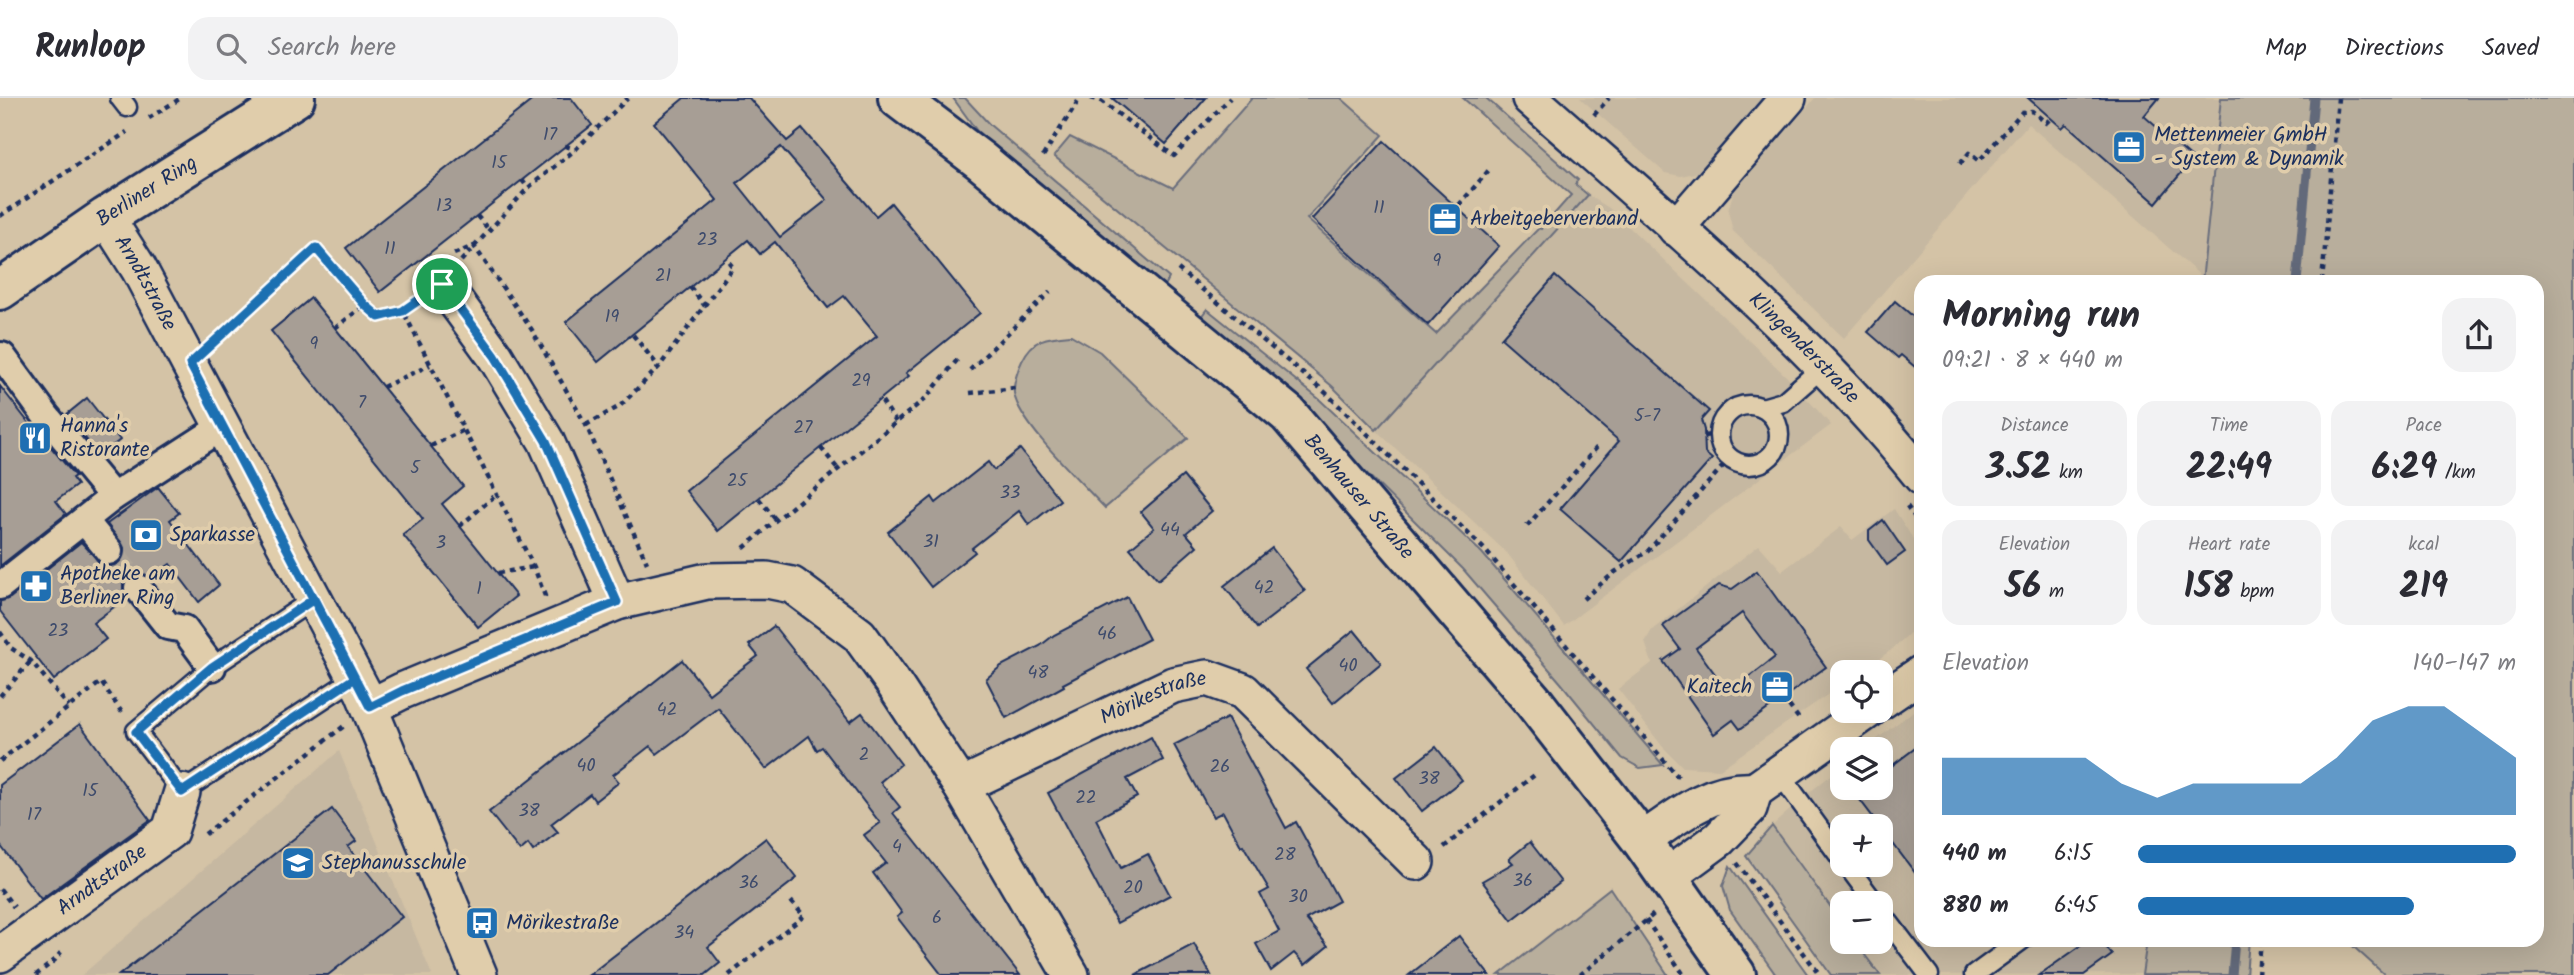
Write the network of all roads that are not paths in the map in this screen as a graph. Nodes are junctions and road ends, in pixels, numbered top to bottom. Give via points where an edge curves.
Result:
1 (295, 98) edge
2 (898, 98) edge
3 (1530, 98) edge
4 (1788, 98) edge
5 (106, 217) junction
6 (1676, 228) junction
7 (446, 269) road end
8 (0, 290) edge
9 (2, 356) dead end
10 (1824, 366) junction
11 (1762, 408) junction
12 (223, 426) junction
13 (1914, 468) edge
14 (113, 497) junction
15 (84, 520) junction
16 (109, 551) tunnel mouth
17 (0, 586) edge
18 (138, 588) tunnel mouth
19 (314, 599) junction
20 (617, 602) junction
21 (212, 667) junction
22 (1914, 678) edge
23 (363, 693) junction
24 (1893, 693) edge
25 (1851, 723) edge
26 (1767, 783) junction
27 (961, 786) junction
28 (182, 792) junction
29 (1642, 841) junction
30 (1830, 848) edge
31 (1416, 862) road end
32 (1667, 877) junction
33 (1855, 877) edge
34 (1866, 891) edge
35 (1893, 928) edge
36 (2012, 947) edge
37 (0, 954) edge
38 (480, 975) edge
39 (1071, 975) edge
40 (1736, 975) edge
41 (1929, 975) edge
42 (1974, 975) edge

1 - 5 main road, Berliner Ring
2 - 29 main road, Benhauser Straße via 1288,414 1534,702
3 - 6 street, Klingenderstraße
4 - 6 street
5 - 8 main road, Berliner Ring
5 - 12 street, Arndtstraße
6 - 10 street, Klingenderstraße
7 - 20 street via 546,441
9 - 14 street
10 - 11 lane via 1783,402
10 - 13 street, Klingenderstraße
11 - 11 lane via 1779,431 1775,450 1769,458 1750,465 1732,459 1712,435 1737,407
12 - 14 street
12 - 19 street, Arndtstraße
14 - 15 street
15 - 16 street
15 - 17 street
18 - 21 street via 168,626 184,629
19 - 21 lane
19 - 23 street, Arndtstraße
20 - 23 street via 402,691
20 - 27 street via 707,581 767,580 792,585 859,635
21 - 28 lane via 136,732
22 - 24 street
23 - 28 lane
23 - 38 street, Arndtstraße
25 - 26 street
26 - 29 street via 1696,804
26 - 30 lane
26 - 32 street via 1719,839
27 - 31 street, Mörikestraße via 1173,685 1208,678 1243,691
27 - 39 street
28 - 37 street, Arndtstraße via 170,831
29 - 32 main road, Benhauser Straße
32 - 40 main road, Benhauser Straße
33 - 34 lane
35 - 41 lane
36 - 42 lane

